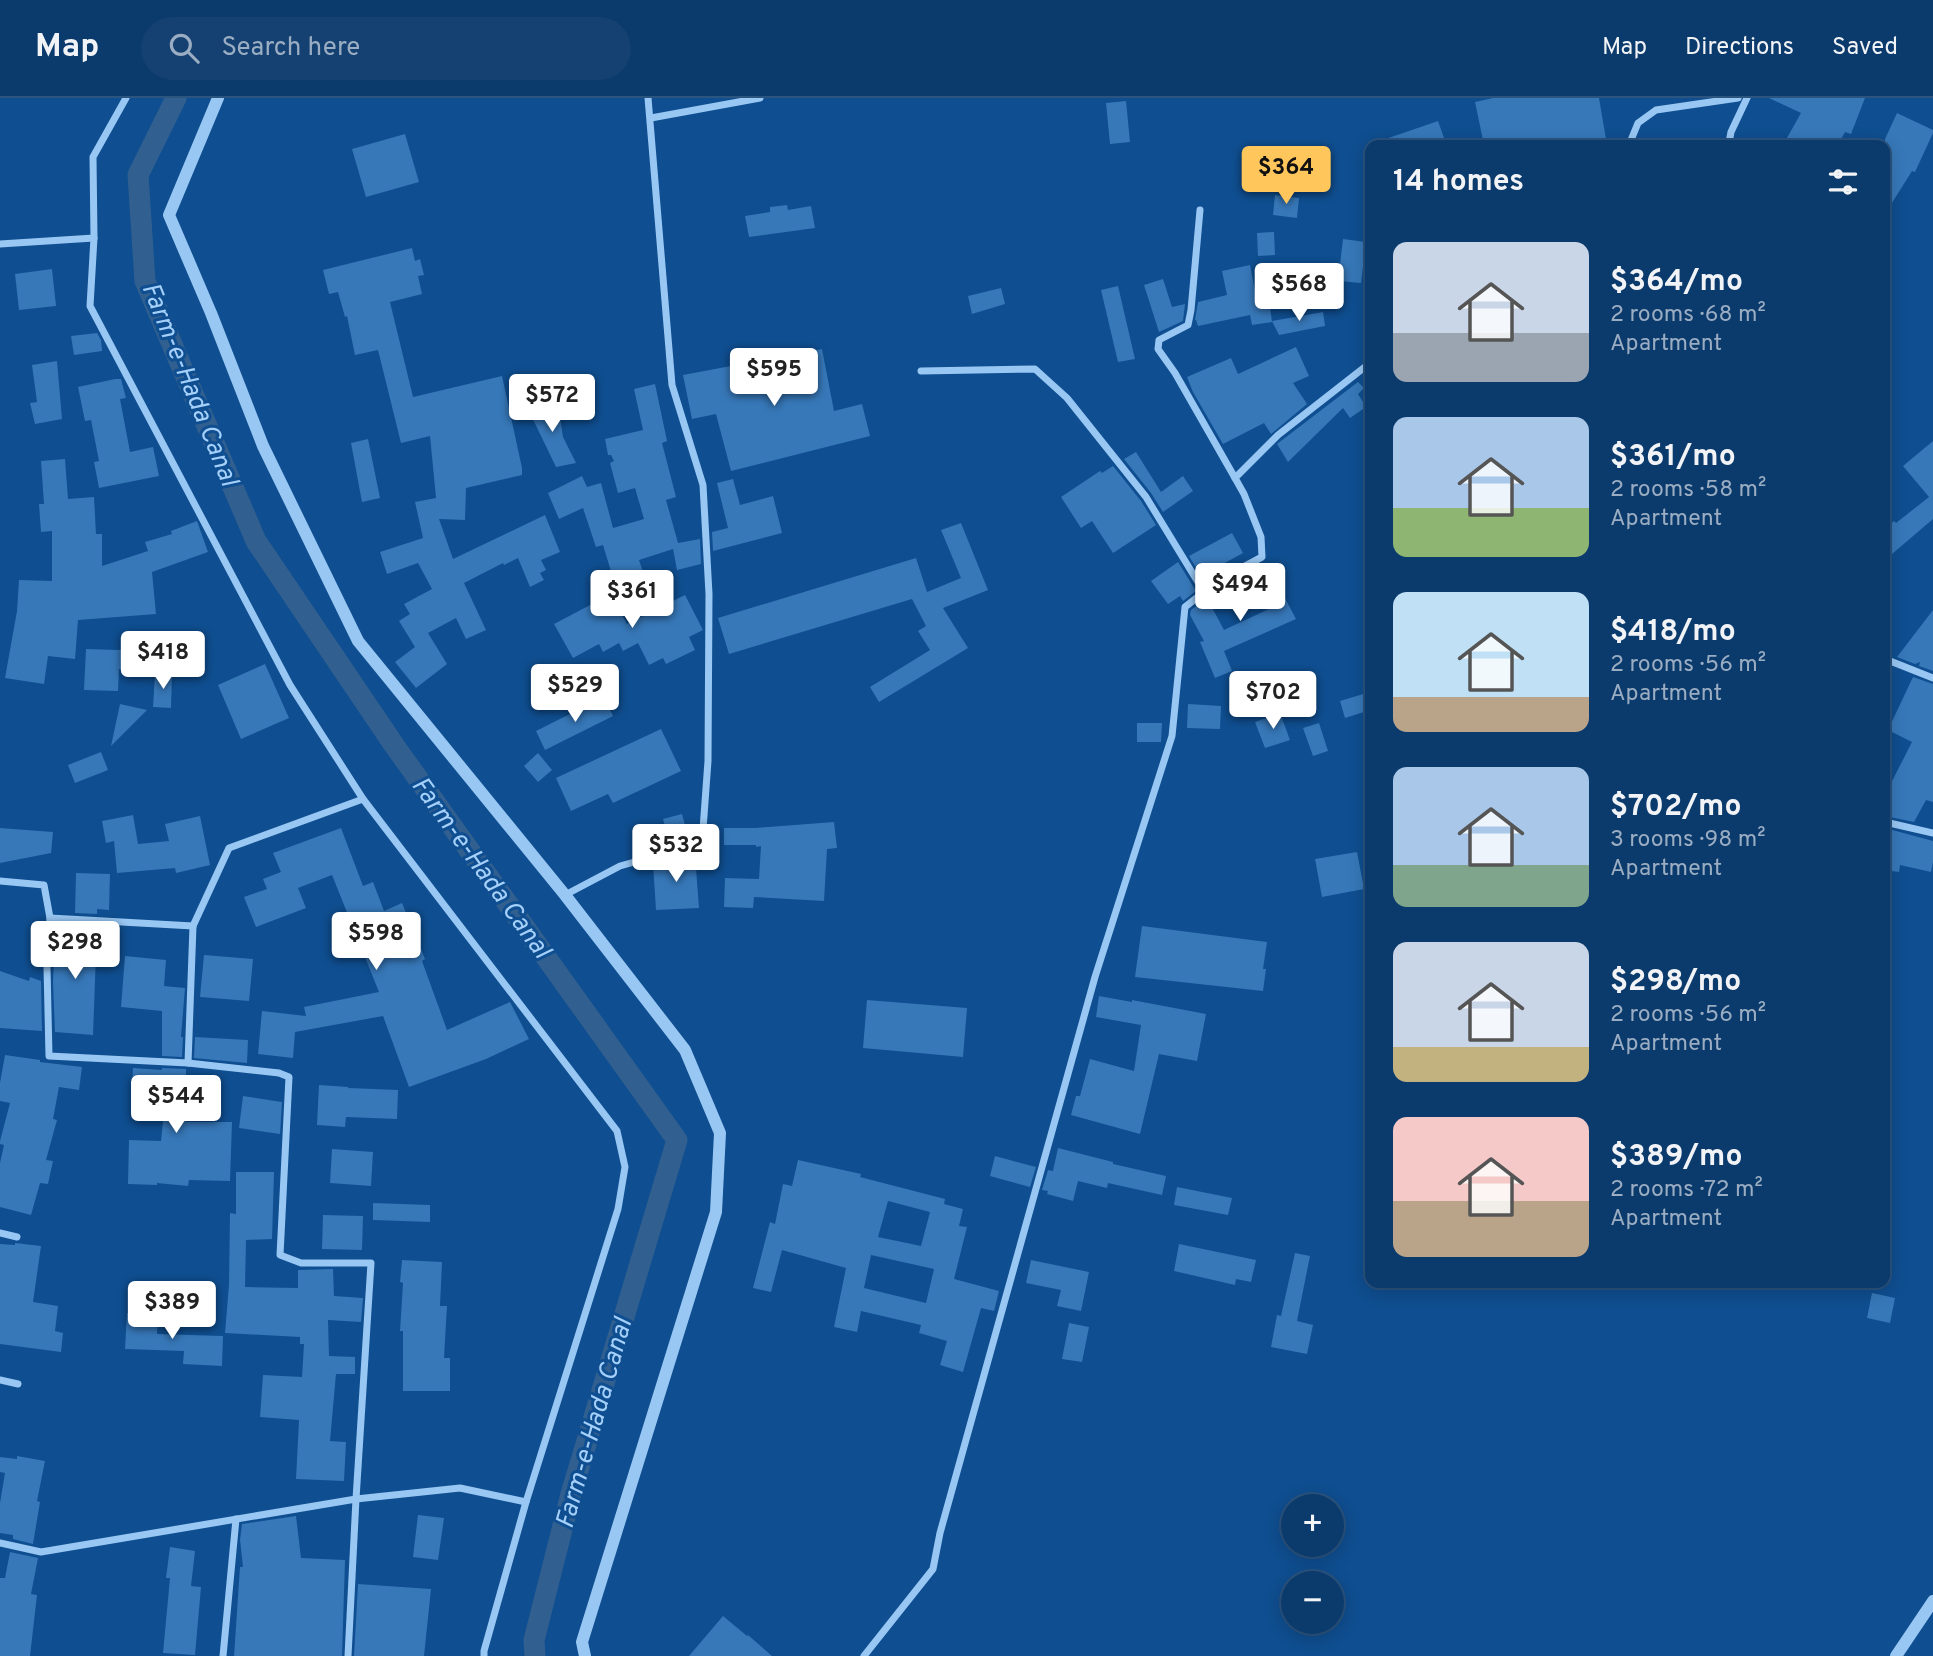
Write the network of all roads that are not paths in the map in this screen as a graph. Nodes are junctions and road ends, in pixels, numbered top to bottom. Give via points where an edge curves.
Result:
1 (126, 98) edge
2 (218, 98) edge
3 (648, 98) edge
4 (760, 98) edge
5 (1738, 98) edge
6 (1747, 98) edge
7 (651, 118) junction
8 (1631, 140) edge
9 (1730, 140) edge
10 (1200, 210) dead end
11 (94, 237) junction
12 (0, 244) edge
13 (1365, 367) edge
14 (921, 371) dead end
15 (1235, 478) junction
16 (1204, 592) junction
17 (1890, 661) edge
18 (1933, 678) edge
19 (363, 799) junction
20 (1890, 823) edge
21 (1933, 833) edge
22 (0, 881) edge
23 (565, 895) junction
24 (50, 918) junction
25 (193, 926) junction
26 (188, 1063) junction
27 (0, 1233) edge
28 (18, 1237) dead end
29 (0, 1380) edge
30 (18, 1384) dead end
31 (355, 1499) junction
32 (526, 1503) junction
33 (236, 1519) junction
34 (0, 1543) edge
35 (1933, 1601) edge
36 (223, 1656) edge
37 (348, 1656) edge
38 (484, 1656) edge
39 (585, 1656) edge
40 (863, 1656) edge
41 (1896, 1656) edge

1 - 11 street via 93,157
2 - 23 street via 169,215 263,446 358,641
3 - 7 street
4 - 7 street
5 - 8 street via 1656,110 1637,123
6 - 9 street
7 - 23 street via 672,385 703,485 709,594 708,761 702,843 621,866
10 - 15 street via 1188,325 1159,340 1158,349
11 - 12 street
11 - 19 street via 90,306 290,685
13 - 15 street via 1278,435
14 - 16 street via 1035,369 1067,398 1146,497
15 - 16 street via 1261,537 1262,557
16 - 40 street via 1185,607 1172,736 1095,977 933,1569
17 - 18 street
19 - 25 street via 229,848
19 - 32 street via 617,1131 625,1167 618,1209
20 - 21 street
22 - 24 street via 44,885
23 - 39 street via 685,1049 720,1133 716,1212 582,1642
24 - 25 street
24 - 26 street via 49,1056
25 - 26 street
26 - 31 street via 289,1077 281,1255 302,1263 371,1264
27 - 28 street
29 - 30 street
31 - 32 street via 460,1488
31 - 33 street
31 - 37 street
32 - 38 street
33 - 34 street via 41,1552
33 - 36 street
35 - 41 street

